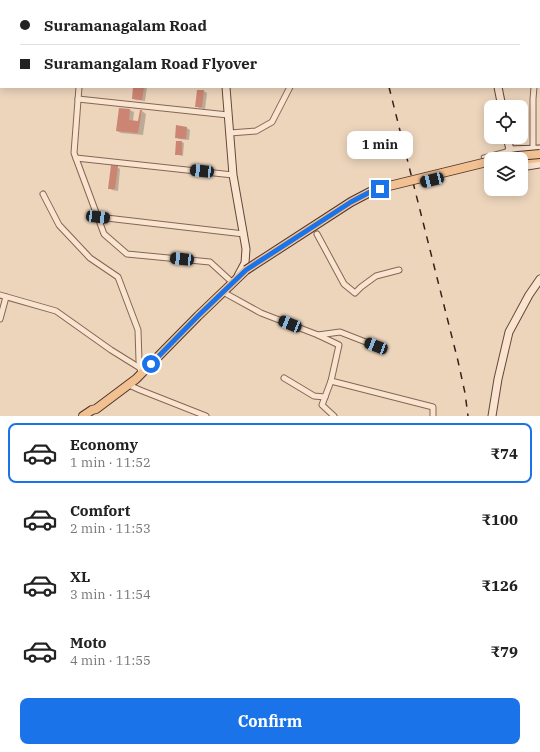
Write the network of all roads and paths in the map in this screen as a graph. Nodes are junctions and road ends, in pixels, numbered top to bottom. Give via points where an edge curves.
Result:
1 (79, 88) edge
2 (226, 88) edge
3 (289, 88) edge
4 (498, 88) edge
5 (534, 88) edge
6 (78, 99) junction
7 (501, 100) edge
8 (228, 114) junction
9 (230, 133) junction
10 (509, 144) edge
11 (510, 150) junction
12 (538, 151) edge
13 (528, 154) edge
14 (483, 156) dead end
15 (76, 158) junction
16 (540, 158) edge
17 (528, 159) edge
18 (484, 163) edge
19 (540, 164) edge
20 (528, 166) edge
21 (484, 167) edge
22 (233, 175) junction
23 (43, 194) dead end
24 (98, 217) junction
25 (244, 234) junction
26 (317, 234) dead end
27 (399, 270) dead end
28 (248, 273) junction
29 (540, 279) edge
30 (235, 282) junction
31 (223, 292) junction
32 (0, 295) edge
33 (6, 297) junction
34 (0, 319) edge
35 (318, 335) junction
36 (376, 346) dead end
37 (141, 371) junction
38 (284, 378) dead end
39 (331, 381) junction
40 (129, 385) junction
41 (325, 398) junction
42 (94, 413) edge
43 (83, 416) edge
44 (206, 416) edge
45 (334, 416) edge
46 (434, 416) edge
47 (492, 416) edge

1 - 6 street
2 - 8 street
3 - 9 street via 272,122 256,131
4 - 7 street
5 - 12 street
6 - 8 street
6 - 15 street via 74,153
8 - 9 street
9 - 22 street
10 - 11 street
11 - 12 street
11 - 14 lane
12 - 13 main road, bridge
15 - 22 street
15 - 24 street
16 - 17 main road
18 - 28 main road, bridge via 370,192 351,202
19 - 20 street
21 - 28 main road via 372,196
22 - 25 street
23 - 37 street via 59,225 90,258 118,277 138,330
24 - 25 street
24 - 30 street via 104,234 127,254 210,262
25 - 30 street via 245,263
26 - 27 street via 344,284 356,293 376,276
28 - 30 main road
29 - 47 street via 509,332
30 - 31 main road
31 - 35 street via 261,312
31 - 37 main road
32 - 33 street
33 - 34 street
33 - 37 street via 56,311
35 - 36 street via 340,332
35 - 39 street via 339,346
37 - 40 main road
38 - 41 street via 314,396
39 - 41 street
39 - 46 street via 433,407
40 - 42 main road
40 - 44 street
41 - 45 street via 322,405
42 - 43 main road via 92,410

